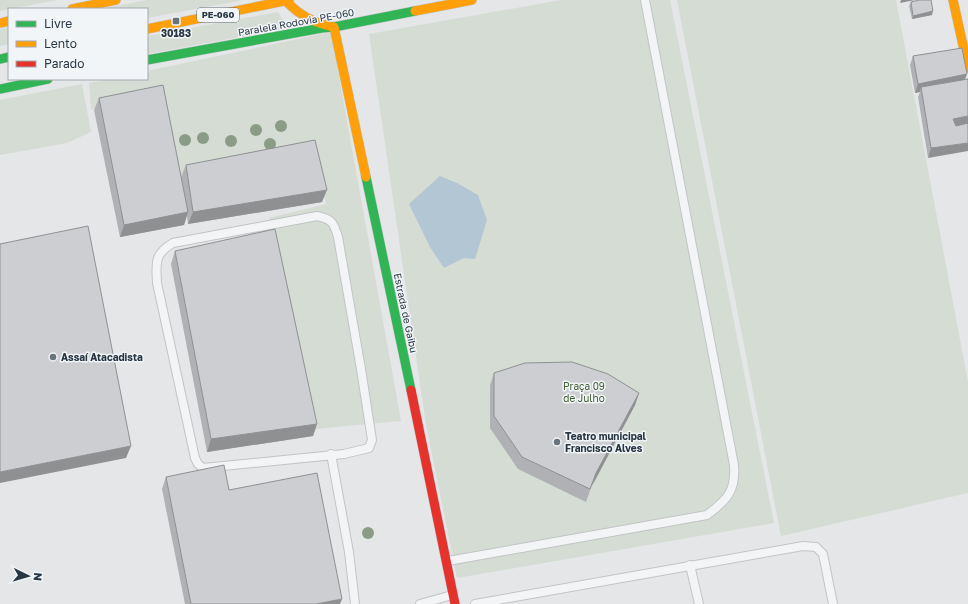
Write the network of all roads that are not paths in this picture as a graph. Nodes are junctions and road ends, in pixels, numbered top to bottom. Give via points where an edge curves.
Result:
1 (116, 0) edge
2 (287, 0) edge
3 (472, 0) edge
4 (645, 0) edge
5 (953, 0) edge
6 (77, 8) edge
7 (334, 27) junction
8 (148, 30) edge
9 (148, 60) edge
10 (968, 68) edge
11 (43, 80) edge
12 (0, 89) edge
13 (331, 454) junction
14 (447, 561) junction
15 (690, 565) junction
16 (454, 600) edge
17 (355, 604) edge
18 (420, 604) edge
19 (475, 604) edge
20 (699, 604) edge
21 (833, 604) edge

1 - 6 main road
2 - 7 main road via 299,14 316,24
2 - 8 main road, PE-060
3 - 7 main road, Paralela Rodovia PE-060
4 - 14 lane via 734,465 735,476 731,490 722,504 707,515
5 - 10 main road
7 - 9 main road, Paralela Rodovia PE-060
7 - 14 main road, Estrada de Gaibu
11 - 12 main road
13 - 13 lane via 208,468 198,464 157,283 157,258 163,249 173,243 317,216 328,218 335,225 372,440 369,448 344,454
13 - 17 lane via 349,552
14 - 16 main road, Estrada de Gaibu
15 - 19 lane
15 - 20 lane
15 - 21 lane via 803,546 816,547 823,554
16 - 18 lane

